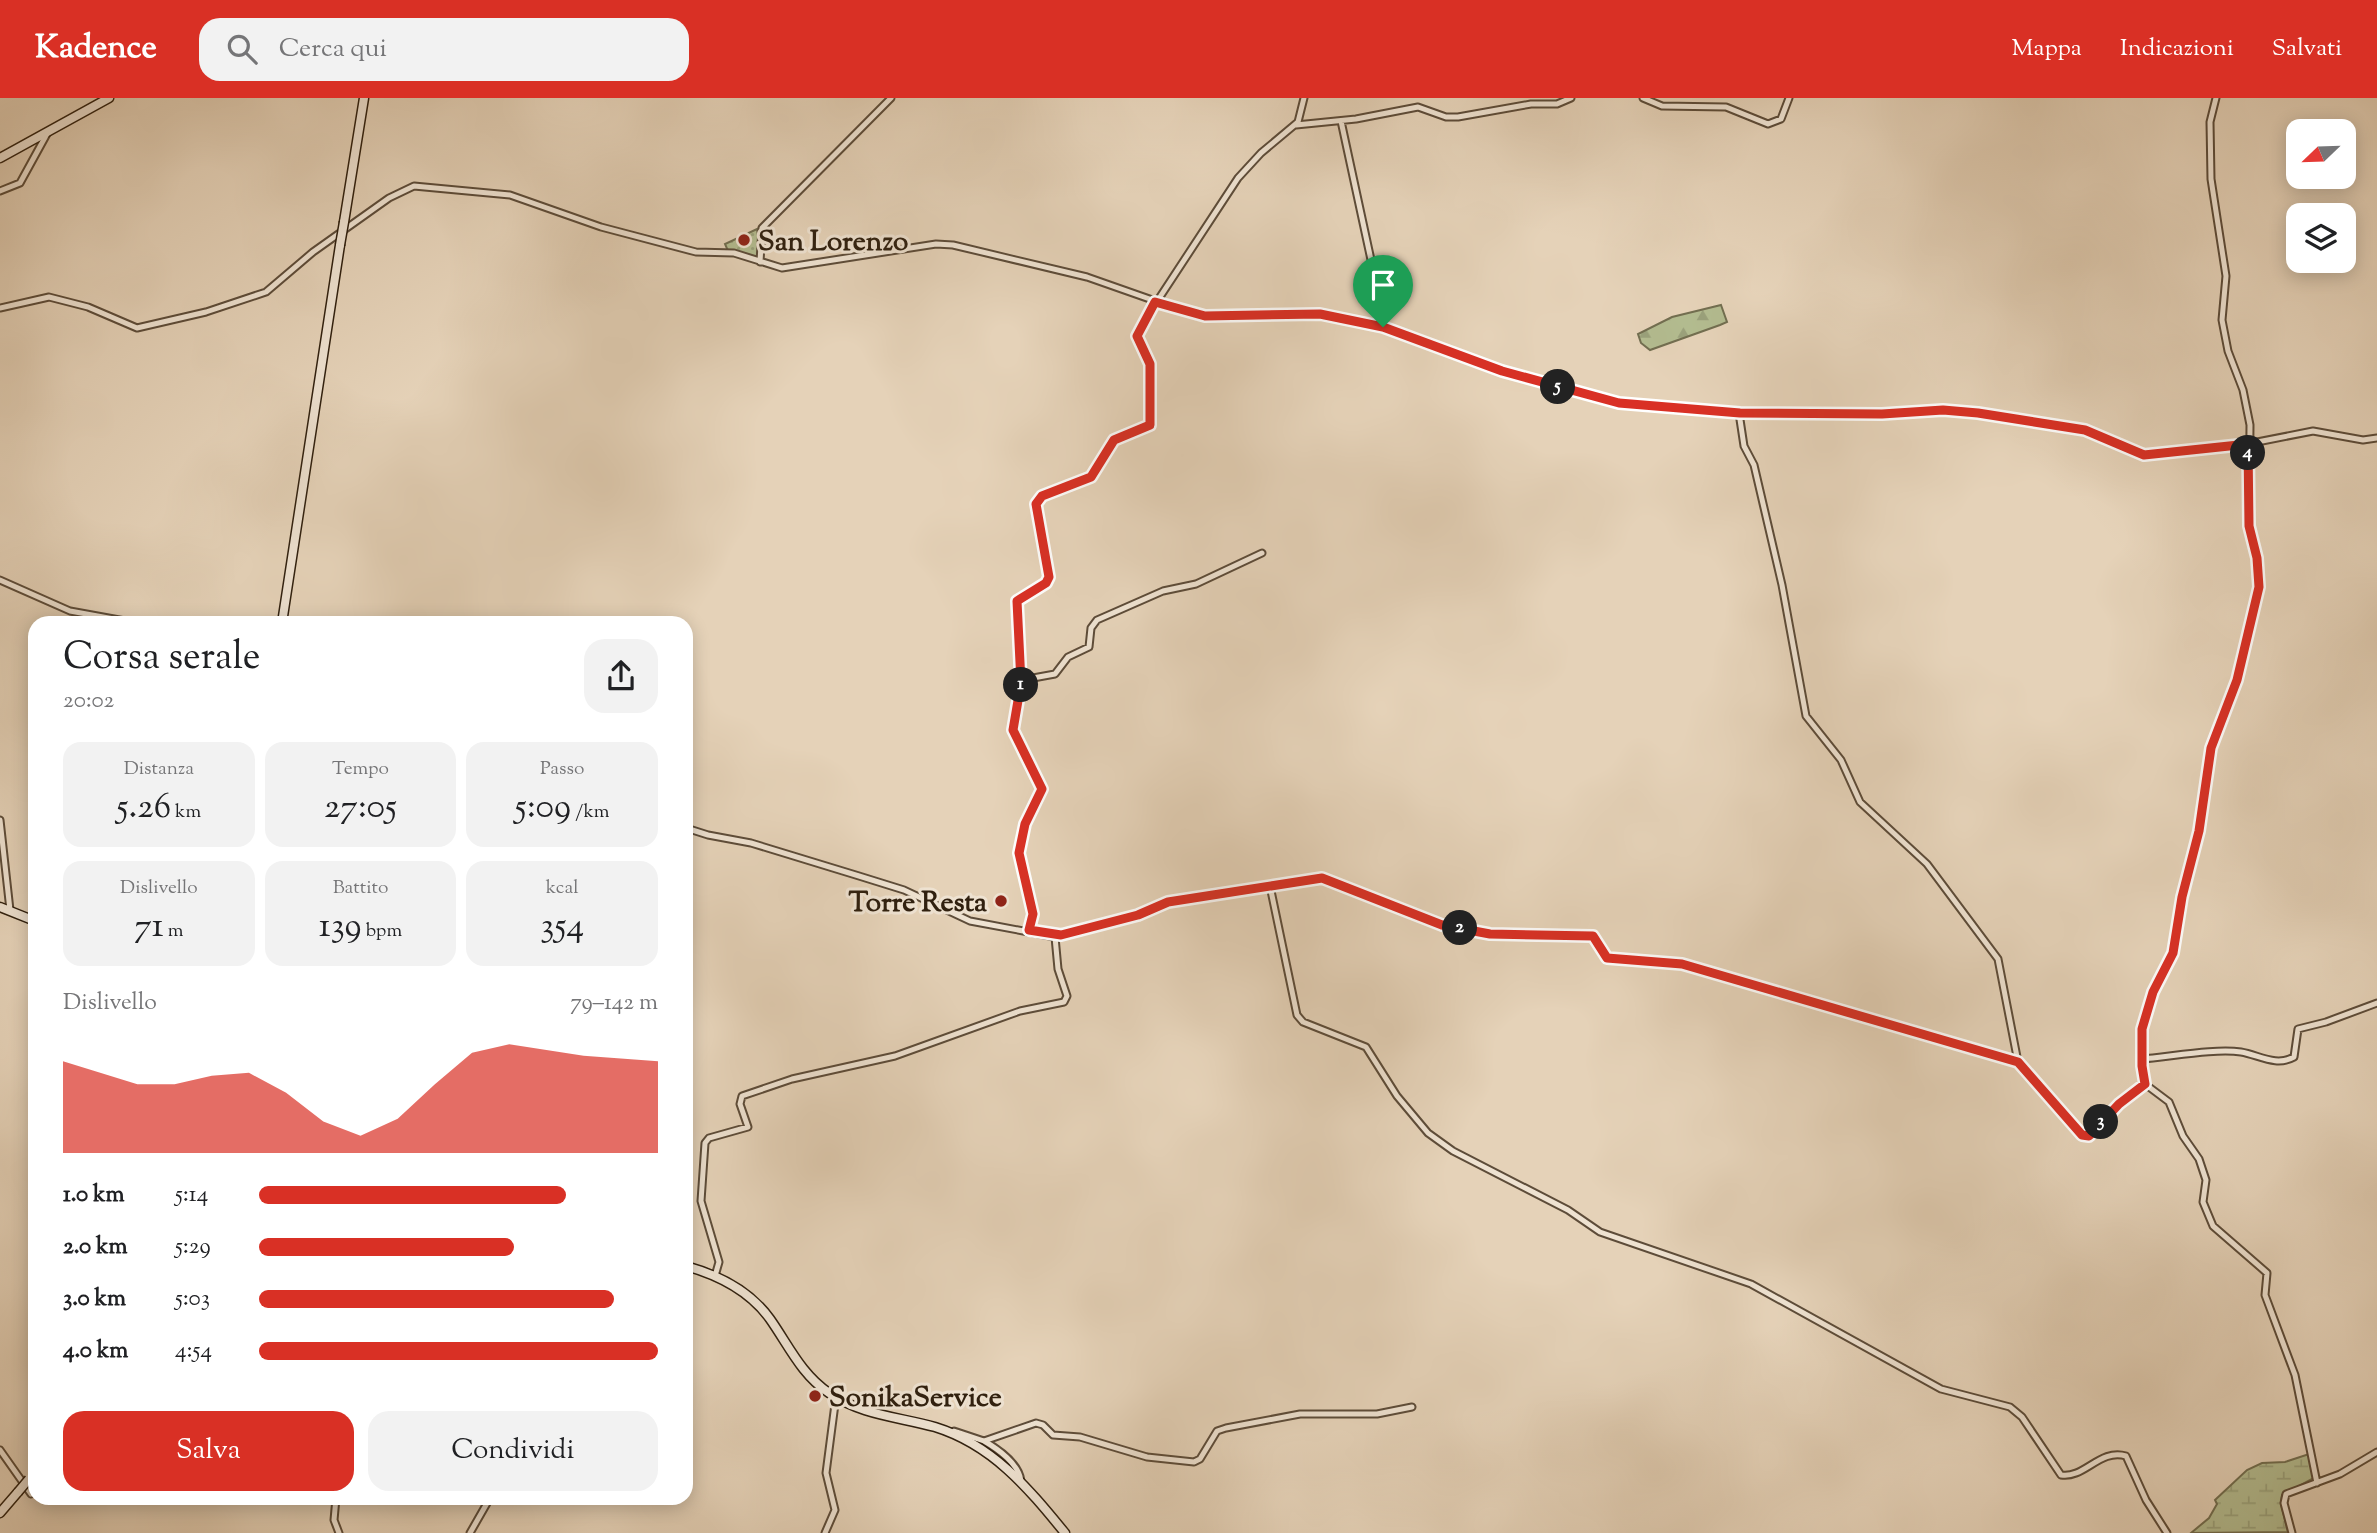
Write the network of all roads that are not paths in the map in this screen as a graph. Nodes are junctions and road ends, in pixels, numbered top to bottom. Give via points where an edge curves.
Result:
1 (108, 98) edge
2 (364, 98) edge
3 (891, 98) edge
4 (1304, 98) edge
5 (1571, 98) edge
6 (1643, 98) edge
7 (1790, 98) edge
8 (2216, 98) edge
9 (1341, 121) junction
10 (1296, 125) junction
11 (48, 132) junction
12 (0, 158) edge
13 (0, 191) edge
14 (346, 226) junction
15 (760, 262) junction
16 (1155, 302) junction
17 (0, 307) edge
18 (1383, 327) junction
19 (1740, 413) junction
20 (2377, 438) edge
21 (2248, 444) junction
22 (1262, 553) dead end
23 (0, 580) edge
24 (98, 616) edge
25 (283, 616) edge
26 (1021, 681) junction
27 (0, 820) edge
28 (693, 830) edge
29 (1270, 886) junction
30 (0, 907) edge
31 (10, 909) junction
32 (28, 918) edge
33 (1029, 930) junction
34 (1055, 936) junction
35 (2377, 1003) edge
36 (2141, 1059) junction
37 (2018, 1062) junction
38 (2145, 1084) junction
39 (693, 1268) edge
40 (715, 1276) junction
41 (835, 1404) dead end
42 (1412, 1407) dead end
43 (948, 1432) junction
44 (984, 1441) junction
45 (0, 1450) edge
46 (2377, 1452) edge
47 (28, 1480) edge
48 (1021, 1481) junction
49 (2317, 1483) junction
50 (28, 1490) edge
51 (335, 1505) edge
52 (486, 1505) edge
53 (0, 1513) edge
54 (339, 1533) edge
55 (470, 1533) edge
56 (825, 1533) edge
57 (1065, 1533) edge
58 (2167, 1533) edge
59 (2292, 1533) edge

1 - 11 main road
2 - 14 main road
3 - 15 street via 762,228
4 - 10 street
5 - 9 street via 1557,104 1458,117 1418,107
6 - 7 street via 1662,106 1726,107 1768,124 1781,119
8 - 21 street via 2210,122 2211,179 2226,275 2222,320 2243,390 2250,425
9 - 10 street
9 - 18 street
10 - 16 street via 1238,178
11 - 12 main road
11 - 13 street via 20,183
14 - 15 street via 414,186 510,195 601,227 684,249 734,253
14 - 17 street via 266,292 144,327 126,326 88,307 49,297
14 - 25 main road, bridge
15 - 16 street via 790,269 953,245 1087,277
16 - 18 street via 1205,316 1320,314
16 - 26 street via 1137,336 1150,364 1150,425 1114,440 1091,477 1037,500 1049,577 1017,601
18 - 19 street via 1502,371 1619,403
19 - 21 street via 1978,413 2085,430 2144,455
19 - 37 street via 1744,446 1755,465 1782,585 1806,716 1841,760 1860,802 1927,864 1998,958
20 - 21 street via 2363,440 2318,431
21 - 36 street via 2249,526 2259,587 2237,680 2211,748 2173,953 2153,992 2142,1029
22 - 26 street via 1196,584 1163,591 1097,620 1089,647 1068,657 1055,674
23 - 24 street via 71,611
26 - 33 street via 1013,730 1042,789 1025,824 1019,853 1033,914
27 - 31 street
28 - 33 street via 751,843 904,890 971,921
29 - 34 street via 1168,902 1138,915
29 - 37 street via 1322,878 1442,925 1490,934 1593,936 1607,958 1682,964
29 - 58 street via 1297,1015 1303,1022 1366,1047 1397,1096 1436,1141 1568,1210 1600,1232 1751,1284 1941,1389 2010,1406 2060,1475 2115,1454 2126,1456
30 - 31 main road
31 - 32 main road
33 - 34 street
34 - 40 street via 1058,969 1067,996 1064,1002 1020,1011 895,1056 792,1079 742,1097 748,1127 705,1143 701,1201 719,1262
35 - 36 street via 2326,1023 2298,1028 2294,1057 2287,1061 2239,1051
36 - 38 street
37 - 38 street via 2082,1135 2089,1136
38 - 49 street via 2169,1102 2183,1136 2199,1158 2206,1180 2203,1202 2213,1226 2267,1273 2265,1295 2295,1375
39 - 40 main road
40 - 43 main road via 760,1308 798,1364 828,1393 866,1410
41 - 56 street via 826,1472 835,1510
42 - 44 street via 1377,1414 1300,1414 1226,1428 1214,1434 1194,1462 1147,1457 1080,1437 1053,1435 1035,1423
43 - 44 street
43 - 48 main road via 987,1452
44 - 48 street via 1007,1458
45 - 50 street
46 - 49 street
47 - 53 main road, bridge
48 - 57 main road
49 - 59 street via 2285,1496
51 - 54 street
52 - 55 street

